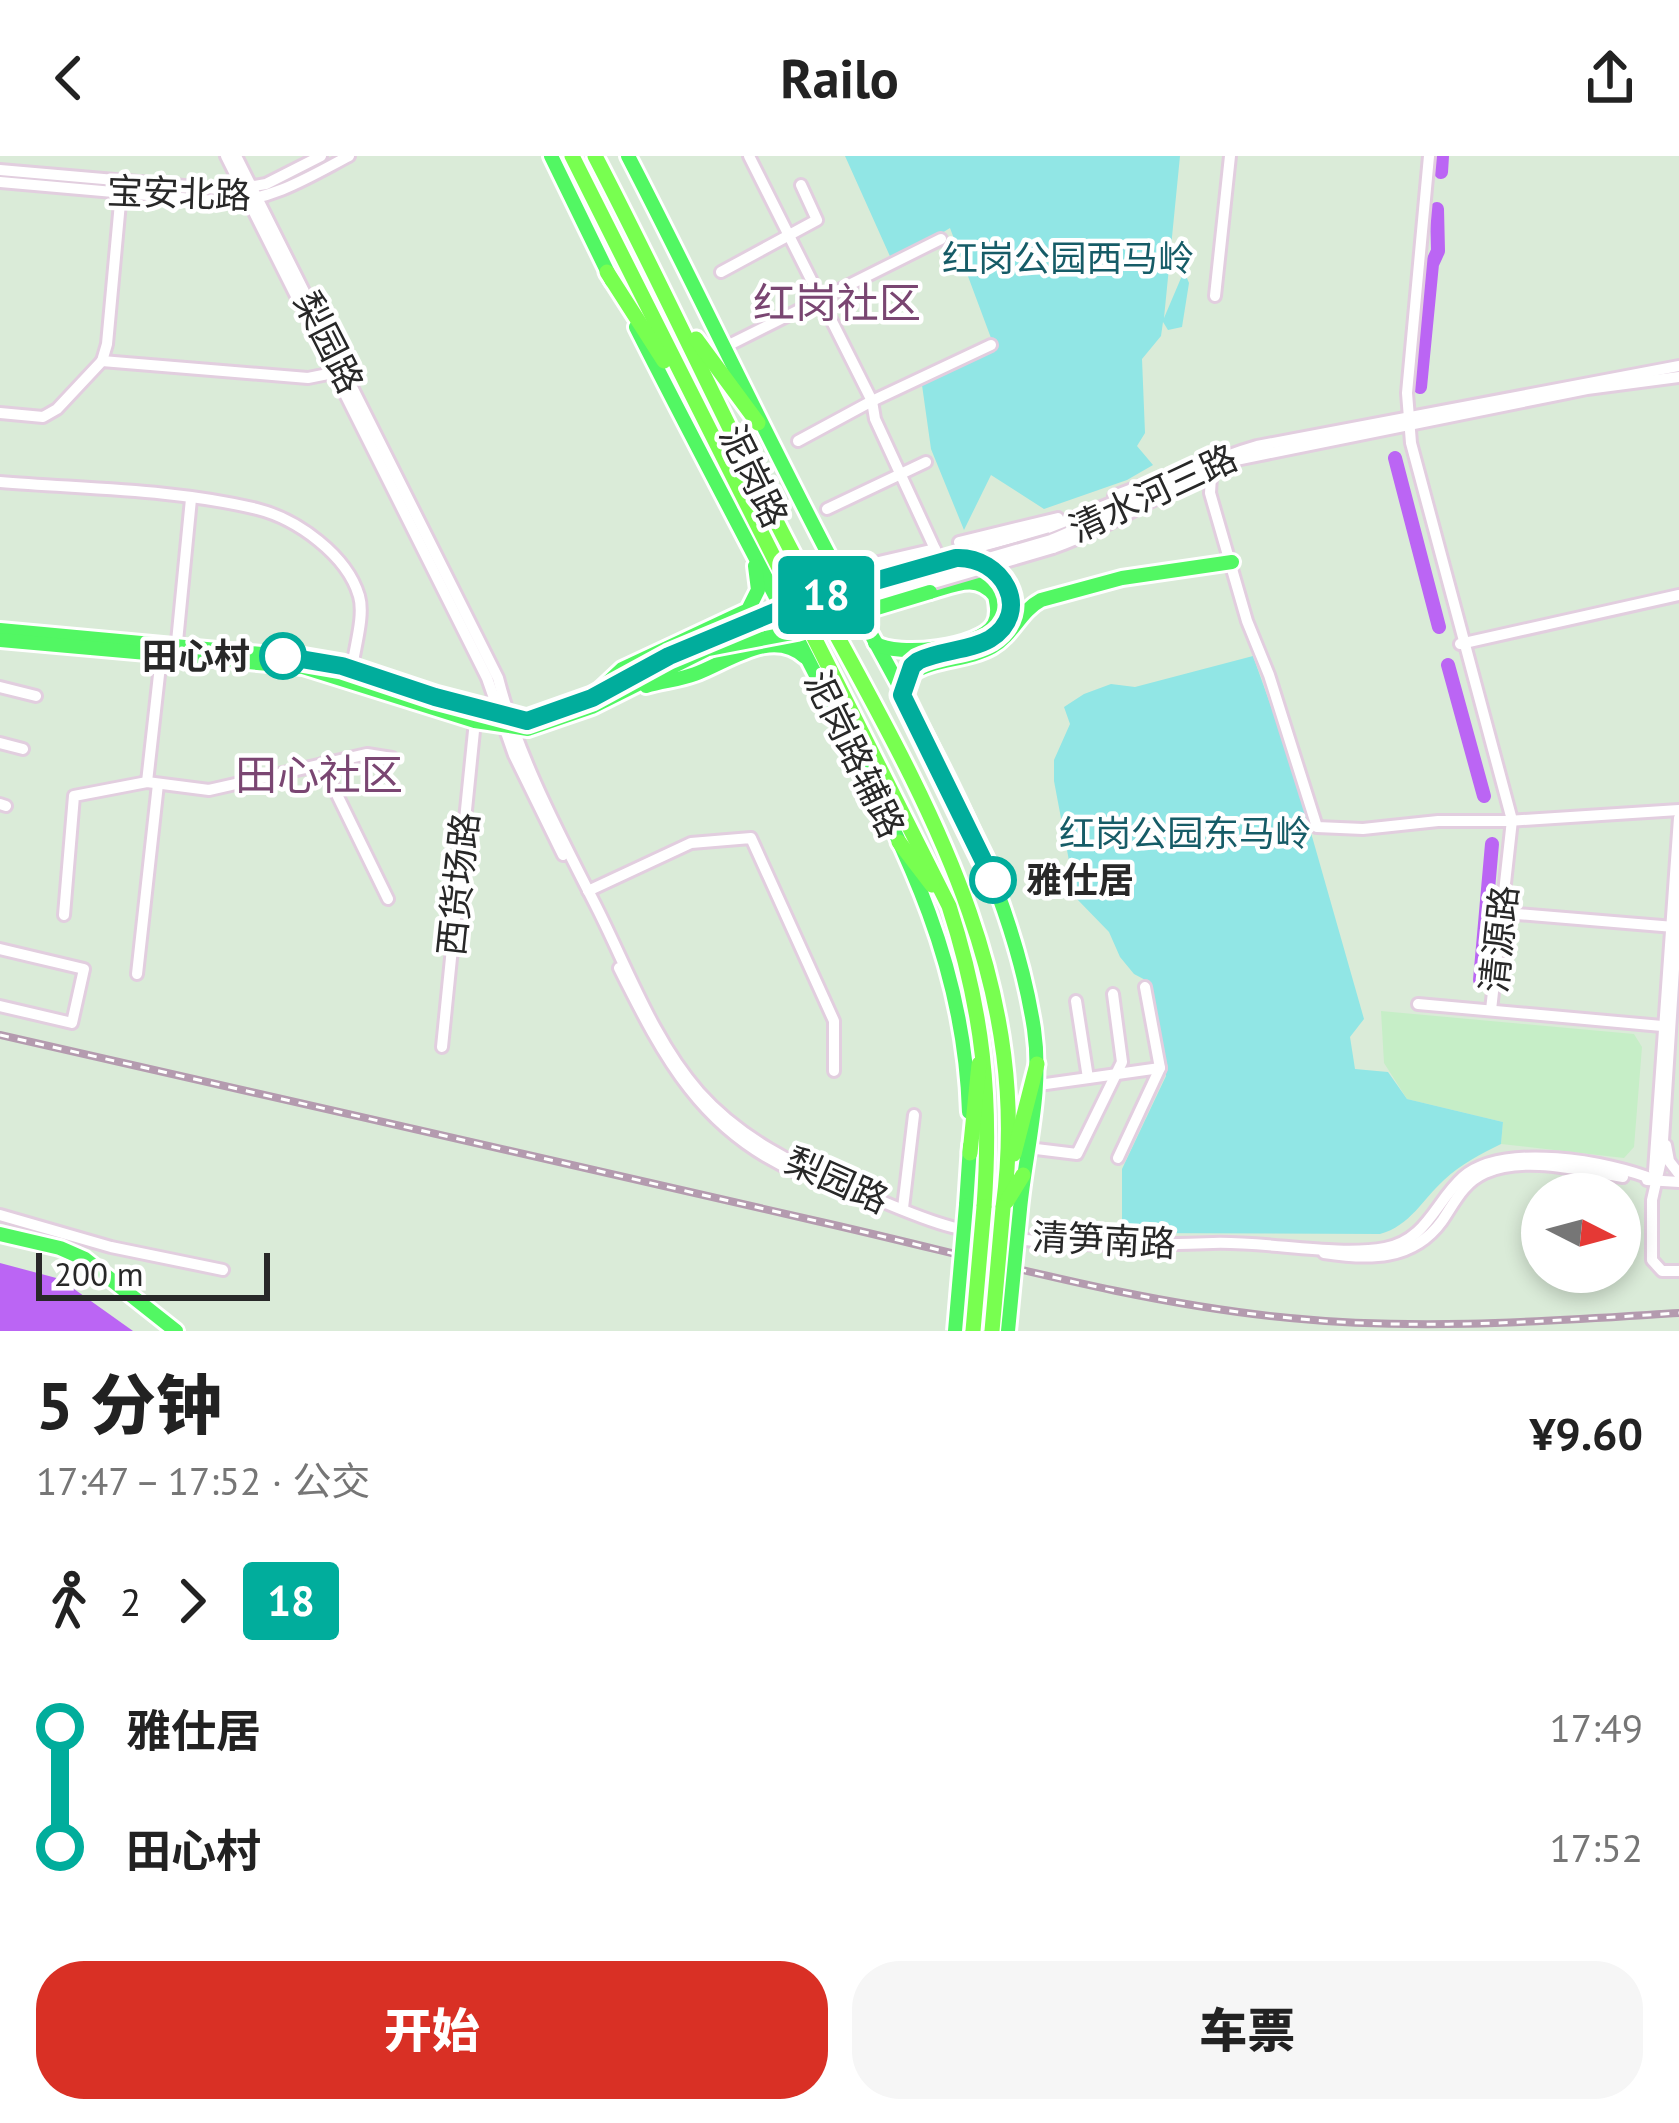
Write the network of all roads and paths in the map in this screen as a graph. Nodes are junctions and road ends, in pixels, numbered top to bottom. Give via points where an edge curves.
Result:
1 (226, 156) edge
2 (236, 156) edge
3 (321, 156) edge
4 (350, 156) edge
5 (551, 156) edge
6 (572, 156) edge
7 (596, 156) edge
8 (605, 156) edge
9 (628, 156) edge
10 (749, 156) edge
11 (1229, 156) edge
12 (1427, 156) edge
13 (0, 170) edge
14 (0, 182) edge
15 (800, 185) dead end
16 (121, 187) junction
17 (248, 188) junction
18 (255, 200) junction
19 (623, 210) junction
20 (789, 235) junction
21 (941, 239) dead end
22 (608, 272) junction
23 (721, 272) dead end
24 (1215, 296) dead end
25 (821, 299) junction
26 (673, 310) junction
27 (734, 343) dead end
28 (991, 345) dead end
29 (101, 361) junction
30 (1679, 366) edge
31 (339, 371) junction
32 (1679, 377) edge
33 (691, 398) junction
34 (872, 401) junction
35 (0, 413) edge
36 (1406, 420) junction
37 (758, 423) junction
38 (798, 441) dead end
39 (926, 462) dead end
40 (1209, 464) junction
41 (899, 475) junction
42 (0, 482) edge
43 (1165, 483) junction
44 (191, 499) junction
45 (826, 508) dead end
46 (1052, 544) junction
47 (935, 549) junction
48 (754, 555) junction
49 (1232, 562) junction
50 (870, 564) dead end
51 (834, 565) junction
52 (1679, 600) edge
53 (0, 630) edge
54 (0, 640) edge
55 (873, 640) junction
56 (1462, 643) junction
57 (707, 645) junction
58 (169, 650) junction
59 (812, 666) junction
60 (352, 669) junction
61 (909, 675) junction
62 (0, 687) edge
63 (902, 695) junction
64 (35, 696) dead end
65 (592, 702) junction
66 (505, 720) junction
67 (475, 721) junction
68 (0, 743) edge
69 (23, 749) dead end
70 (392, 758) dead end
71 (322, 764) junction
72 (153, 783) junction
73 (1679, 814) edge
74 (1510, 821) junction
75 (899, 842) junction
76 (588, 891) junction
77 (1679, 891) edge
78 (388, 899) dead end
79 (949, 906) junction
80 (1517, 914) dead end
81 (64, 915) dead end
82 (1674, 927) edge
83 (0, 949) edge
84 (1675, 952) edge
85 (137, 974) dead end
86 (1144, 987) dead end
87 (1112, 994) dead end
88 (1076, 1001) dead end
89 (1418, 1004) dead end
90 (0, 1006) edge
91 (1491, 1010) junction
92 (1662, 1026) junction
93 (982, 1042) junction
94 (442, 1047) dead end
95 (1037, 1064) junction
96 (1160, 1069) junction
97 (834, 1071) dead end
98 (1118, 1075) junction
99 (1088, 1078) junction
100 (1039, 1085) junction
101 (914, 1115) dead end
102 (1659, 1130) junction
103 (1028, 1148) junction
104 (970, 1153) junction
105 (1118, 1158) dead end
106 (1618, 1169) junction
107 (1023, 1175) joint
108 (1679, 1178) edge
109 (1654, 1180) junction
110 (1009, 1203) junction
111 (903, 1208) junction
112 (0, 1215) edge
113 (0, 1238) edge
114 (1310, 1249) junction
115 (223, 1270) dead end
116 (1679, 1271) edge
117 (160, 1331) edge
118 (176, 1331) edge
119 (955, 1331) edge
120 (973, 1331) edge
121 (992, 1331) edge
122 (1008, 1331) edge

1 - 17 street, 梨园路
2 - 17 street, 梨园路
3 - 17 street, 宝安北路
4 - 18 street, 宝安北路
5 - 22 main road, 泥岗路辅路
6 - 33 highway, 泥岗路
7 - 19 highway, 泥岗路
8 - 19 highway
9 - 37 main road, 泥岗路辅路
10 - 20 street
11 - 24 street
12 - 36 street, 清源路
13 - 16 street, 宝安北路
14 - 16 street, 宝安北路
15 - 20 street via 817,220
16 - 17 street, 宝安北路
16 - 18 street, 宝安北路
16 - 29 street
17 - 18 street, 梨园路
18 - 31 street, 梨园路
19 - 26 highway, 泥岗路
20 - 23 street
20 - 25 street
21 - 25 street
22 - 33 highway
22 - 48 main road, 泥岗路辅路
25 - 27 street
25 - 34 street
26 - 37 highway
26 - 110 highway, 泥岗路 via 970,905 1003,1034
28 - 34 street
29 - 31 street via 308,378
29 - 35 street via 43,417
30 - 36 street, 清水河三路
31 - 66 street, 梨园路
32 - 36 street, 清水河三路
33 - 79 highway, 泥岗路
34 - 38 street
34 - 41 street
36 - 40 street, 清水河三路 via 1257,446
36 - 56 street, 清源路 via 1405,443
37 - 51 main road, 泥岗路辅路
39 - 41 street
40 - 43 street, 清水河三路
40 - 46 street, 清水河三路 via 1096,532
40 - 47 street via 1061,517
40 - 49 street
41 - 45 street
41 - 47 street
42 - 44 street
43 - 46 street, 清水河三路
43 - 51 street via 1045,530 869,576
44 - 58 street
44 - 60 street via 295,524 340,561 360,598
46 - 57 street, 清水河三路, bridge
47 - 50 street
48 - 59 main road, 泥岗路辅路
48 - 65 main road via 758,590 748,610 622,669
49 - 61 main road via 1041,600 993,647
49 - 74 street via 1312,821 1330,830
51 - 55 main road, 泥岗路辅路
52 - 56 street
53 - 58 main road
54 - 58 main road
55 - 57 main road, bridge via 915,652 976,638 996,621 995,596 967,581 797,632
55 - 63 main road, 泥岗路辅路
56 - 74 street, 清源路
57 - 61 main road, bridge via 794,604 956,558 994,568 1010,606 1006,623 977,644 923,658
57 - 65 main road
58 - 60 main road
58 - 67 main road via 318,670
58 - 72 street
59 - 65 main road via 778,644
59 - 75 main road, 泥岗路辅路
60 - 66 main road
61 - 63 main road
62 - 64 street
63 - 95 main road, 泥岗路辅路 via 1003,904
65 - 66 main road via 541,727
66 - 67 main road
66 - 76 street, 梨园路
66 - 111 street, 梨园路 via 682,1084 735,1134 789,1169
67 - 94 street, 西货场路
68 - 69 street
70 - 71 street via 367,754
71 - 72 street via 209,790
71 - 78 street
72 - 81 street via 74,796
72 - 85 street
73 - 74 street
73 - 82 street
74 - 91 street, 清源路
75 - 79 highway
75 - 104 main road, 泥岗路辅路 via 954,990
76 - 97 street via 691,843 751,838 834,1021
76 - 111 street, 梨园路 via 700,1094 779,1155
77 - 82 street
79 - 93 highway, 泥岗路
80 - 82 street
82 - 84 street
83 - 90 street via 84,969 72,1023
84 - 92 street
84 - 102 street
86 - 96 street
87 - 98 street via 1123,1053
88 - 99 street
89 - 91 street
91 - 92 street
92 - 102 street
93 - 104 highway
93 - 120 highway, 泥岗路, bridge via 989,1119
95 - 100 main road, 泥岗路辅路
95 - 110 highway
96 - 98 street
96 - 105 street
98 - 99 street
98 - 103 street via 1077,1154
99 - 100 street
100 - 103 main road, 泥岗路辅路
101 - 111 street
102 - 106 street via 1642,1159
102 - 108 street
102 - 109 street
103 - 107 main road, 泥岗路辅路
104 - 119 main road, 泥岗路辅路, bridge
106 - 109 street, 清笋南路
106 - 114 street, 清笋南路 via 1494,1160 1462,1177 1408,1240 1376,1249
107 - 110 highway
108 - 109 street
109 - 114 street, 清笋南路 via 1506,1167 1466,1185 1435,1229 1403,1252 1369,1258
109 - 116 street via 1652,1260 1662,1271
110 - 121 highway, bridge
110 - 122 main road, bridge
111 - 114 street, 清笋南路 via 952,1227 1098,1245
112 - 115 street
113 - 117 main road via 90,1272
113 - 118 main road via 60,1248 98,1266

